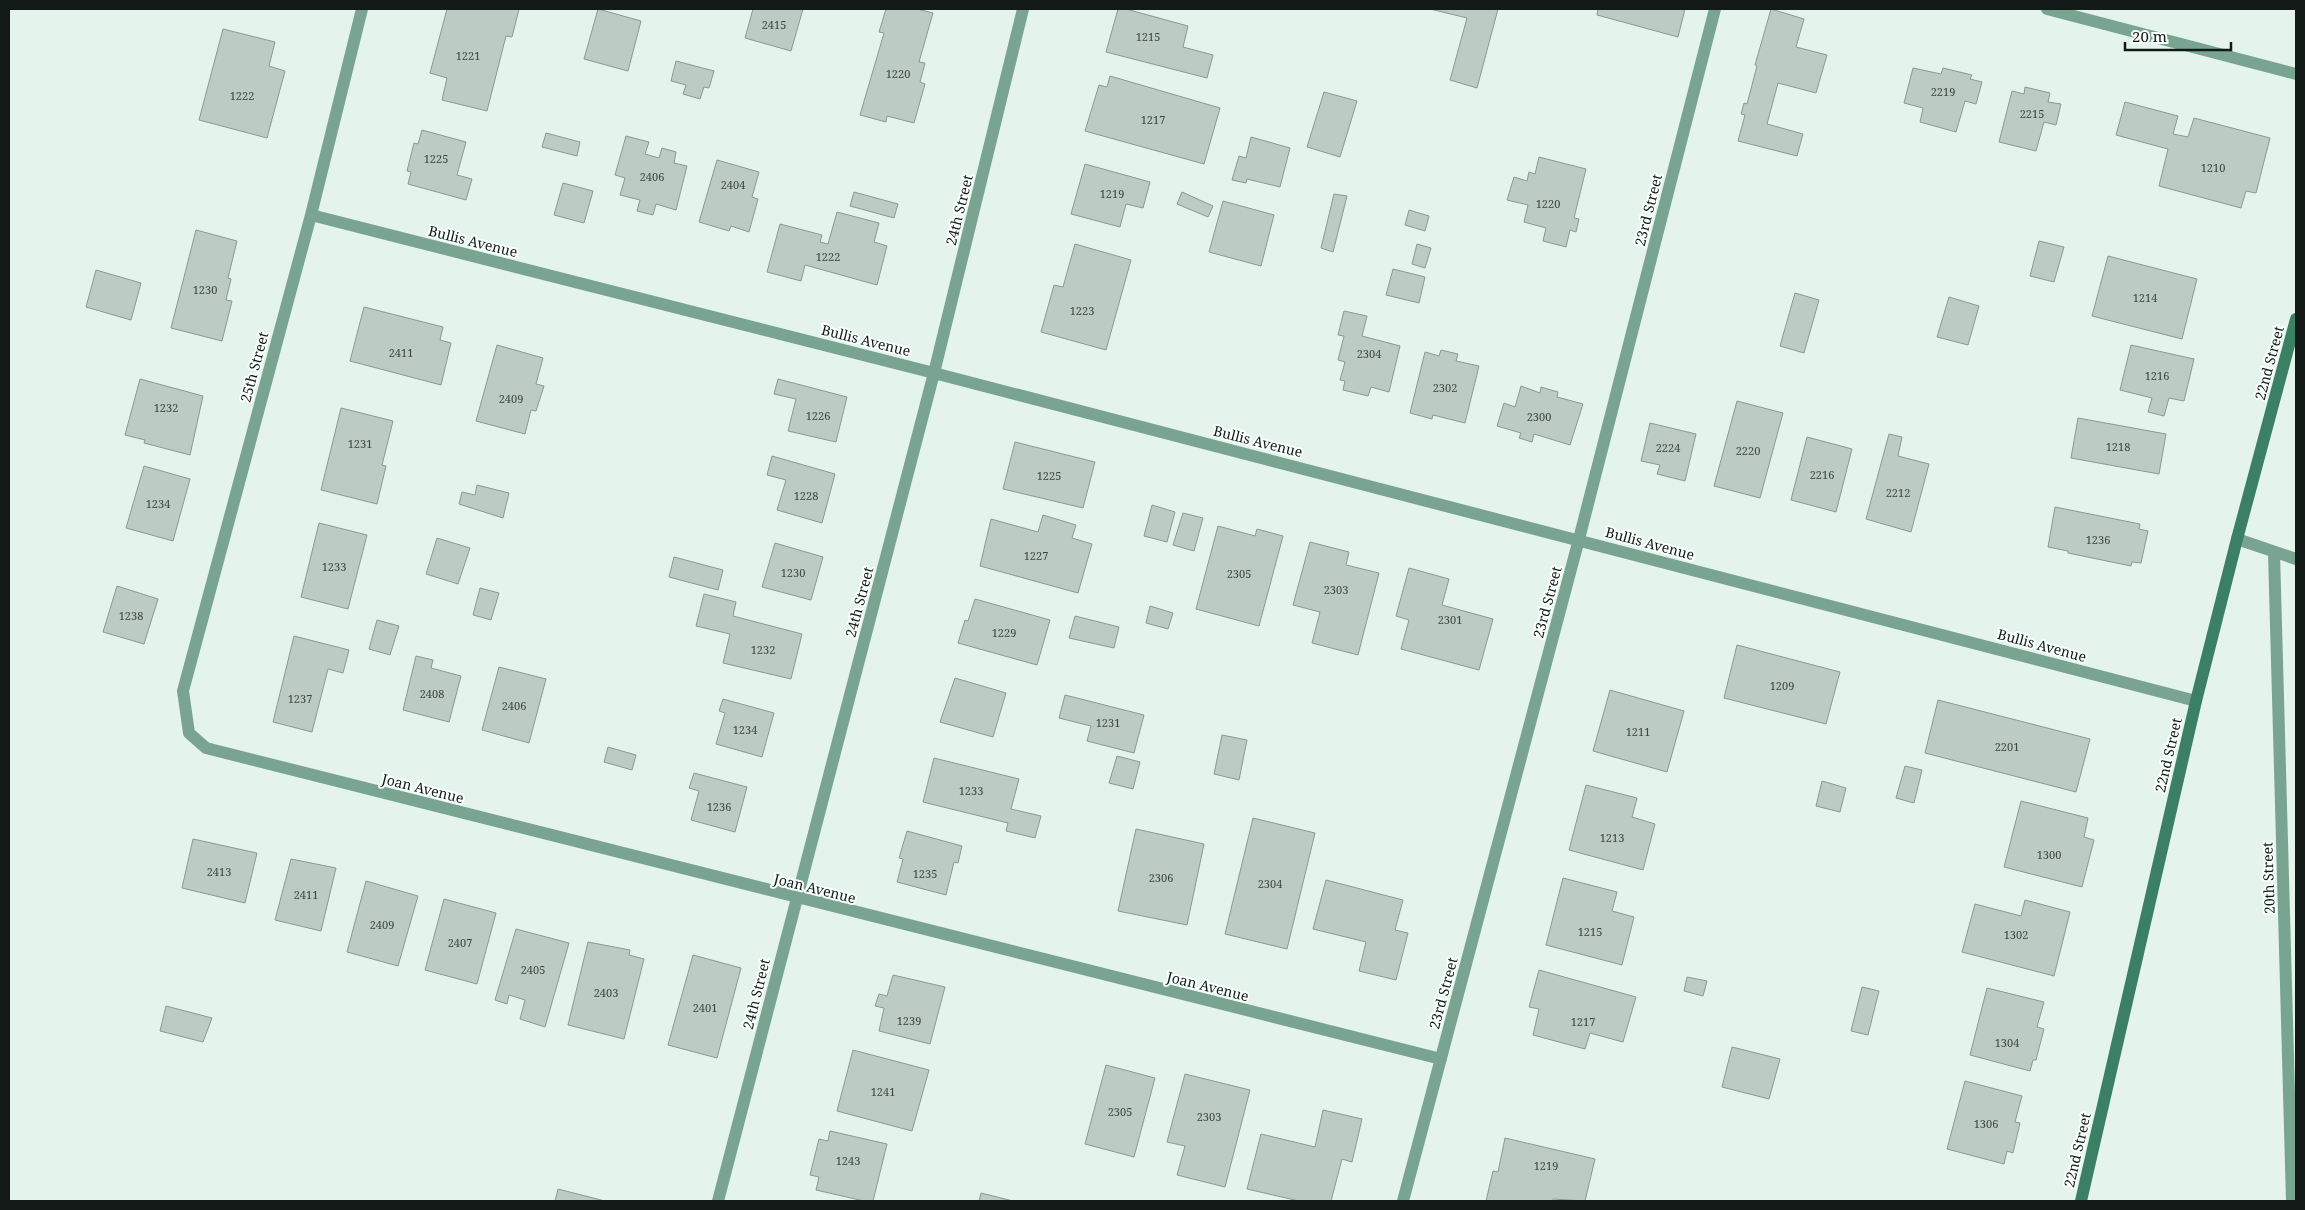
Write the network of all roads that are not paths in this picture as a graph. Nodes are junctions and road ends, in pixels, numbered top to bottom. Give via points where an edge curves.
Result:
1 (362, 9) edge
2 (1024, 9) edge
3 (1715, 9) edge
4 (2047, 9) edge
5 (2296, 74) edge
6 (311, 215) junction
7 (2296, 319) edge
8 (934, 373) junction
9 (2237, 539) junction
10 (1579, 540) junction
11 (2274, 553) junction
12 (2296, 559) edge
13 (2196, 701) junction
14 (189, 733) joint
15 (796, 899) junction
16 (1441, 1059) junction
17 (718, 1201) edge
18 (1403, 1201) edge
19 (2081, 1201) edge
20 (2292, 1201) edge

1 - 6 street, 25th Street
2 - 8 street, 24th Street
3 - 10 street, 23rd Street
4 - 5 street
6 - 8 street, Bullis Avenue
6 - 14 street, 25th Street via 183,691
7 - 9 street, 22nd Street
8 - 10 street, Bullis Avenue
8 - 15 street, 24th Street
9 - 11 street
9 - 13 street, 22nd Street
10 - 13 street, Bullis Avenue
10 - 16 street, 23rd Street
11 - 12 street
11 - 20 street, 20th Street
13 - 19 street, 22nd Street
14 - 15 street, Joan Avenue via 206,748
15 - 16 street, Joan Avenue
15 - 17 street, 24th Street
16 - 18 street, 23rd Street

